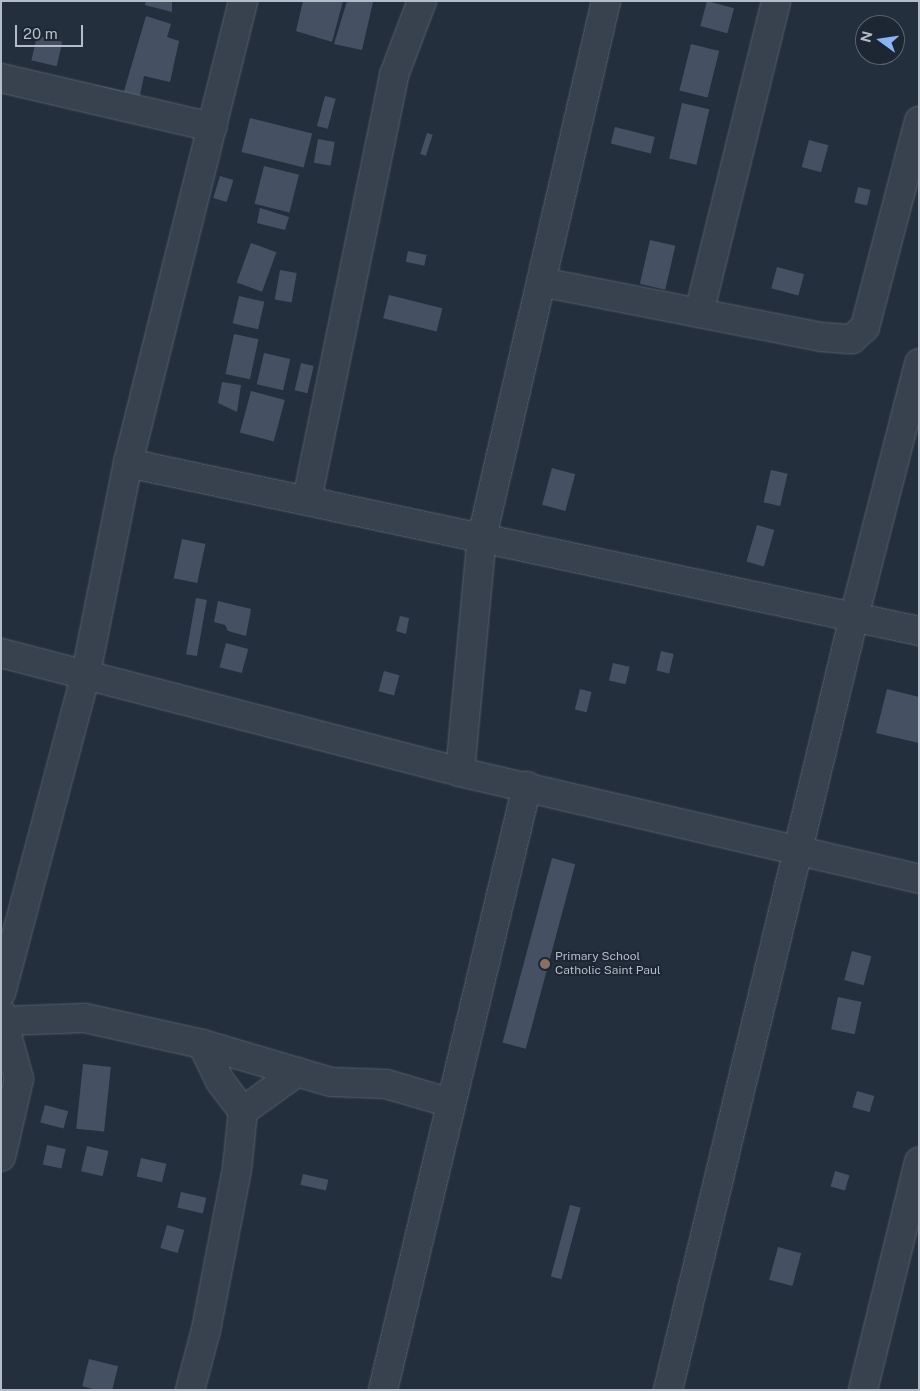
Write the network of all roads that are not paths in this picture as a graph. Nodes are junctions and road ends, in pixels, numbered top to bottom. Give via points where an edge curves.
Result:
1 (243, 1) edge
2 (422, 1) edge
3 (606, 1) edge
4 (776, 1) edge
5 (1, 78) edge
6 (919, 121) edge
7 (212, 127) junction
8 (541, 282) junction
9 (698, 313) junction
10 (919, 363) edge
11 (128, 463) junction
12 (307, 500) junction
13 (482, 537) junction
14 (854, 617) junction
15 (919, 631) edge
16 (1, 653) edge
17 (86, 673) junction
18 (460, 772) junction
19 (528, 786) junction
20 (800, 850) junction
21 (919, 879) edge
22 (1, 993) edge
23 (2, 1017) edge
24 (202, 1044) junction
25 (297, 1072) junction
26 (451, 1104) junction
27 (243, 1111) junction
28 (1, 1157) edge
29 (919, 1162) edge
30 (190, 1390) edge
31 (383, 1390) edge
32 (668, 1390) edge
33 (862, 1390) edge

1 - 7 street
2 - 12 street via 392,83
3 - 8 street
4 - 9 street
5 - 7 street
6 - 9 street via 865,327 858,336 852,339 821,337
7 - 11 street
8 - 9 street
8 - 13 street
10 - 14 street
11 - 12 street
11 - 17 street
12 - 13 street
13 - 14 street
13 - 18 street
14 - 15 street
14 - 20 street
16 - 17 street
17 - 18 street
17 - 22 street
18 - 19 street
19 - 20 street
19 - 26 street
20 - 21 street
20 - 32 street
23 - 24 street via 85,1018
23 - 28 street via 19,1079
24 - 25 street
24 - 27 street via 220,1081
25 - 26 street via 331,1082 405,1087
25 - 27 street
26 - 31 street
27 - 30 street via 237,1169
29 - 33 street

